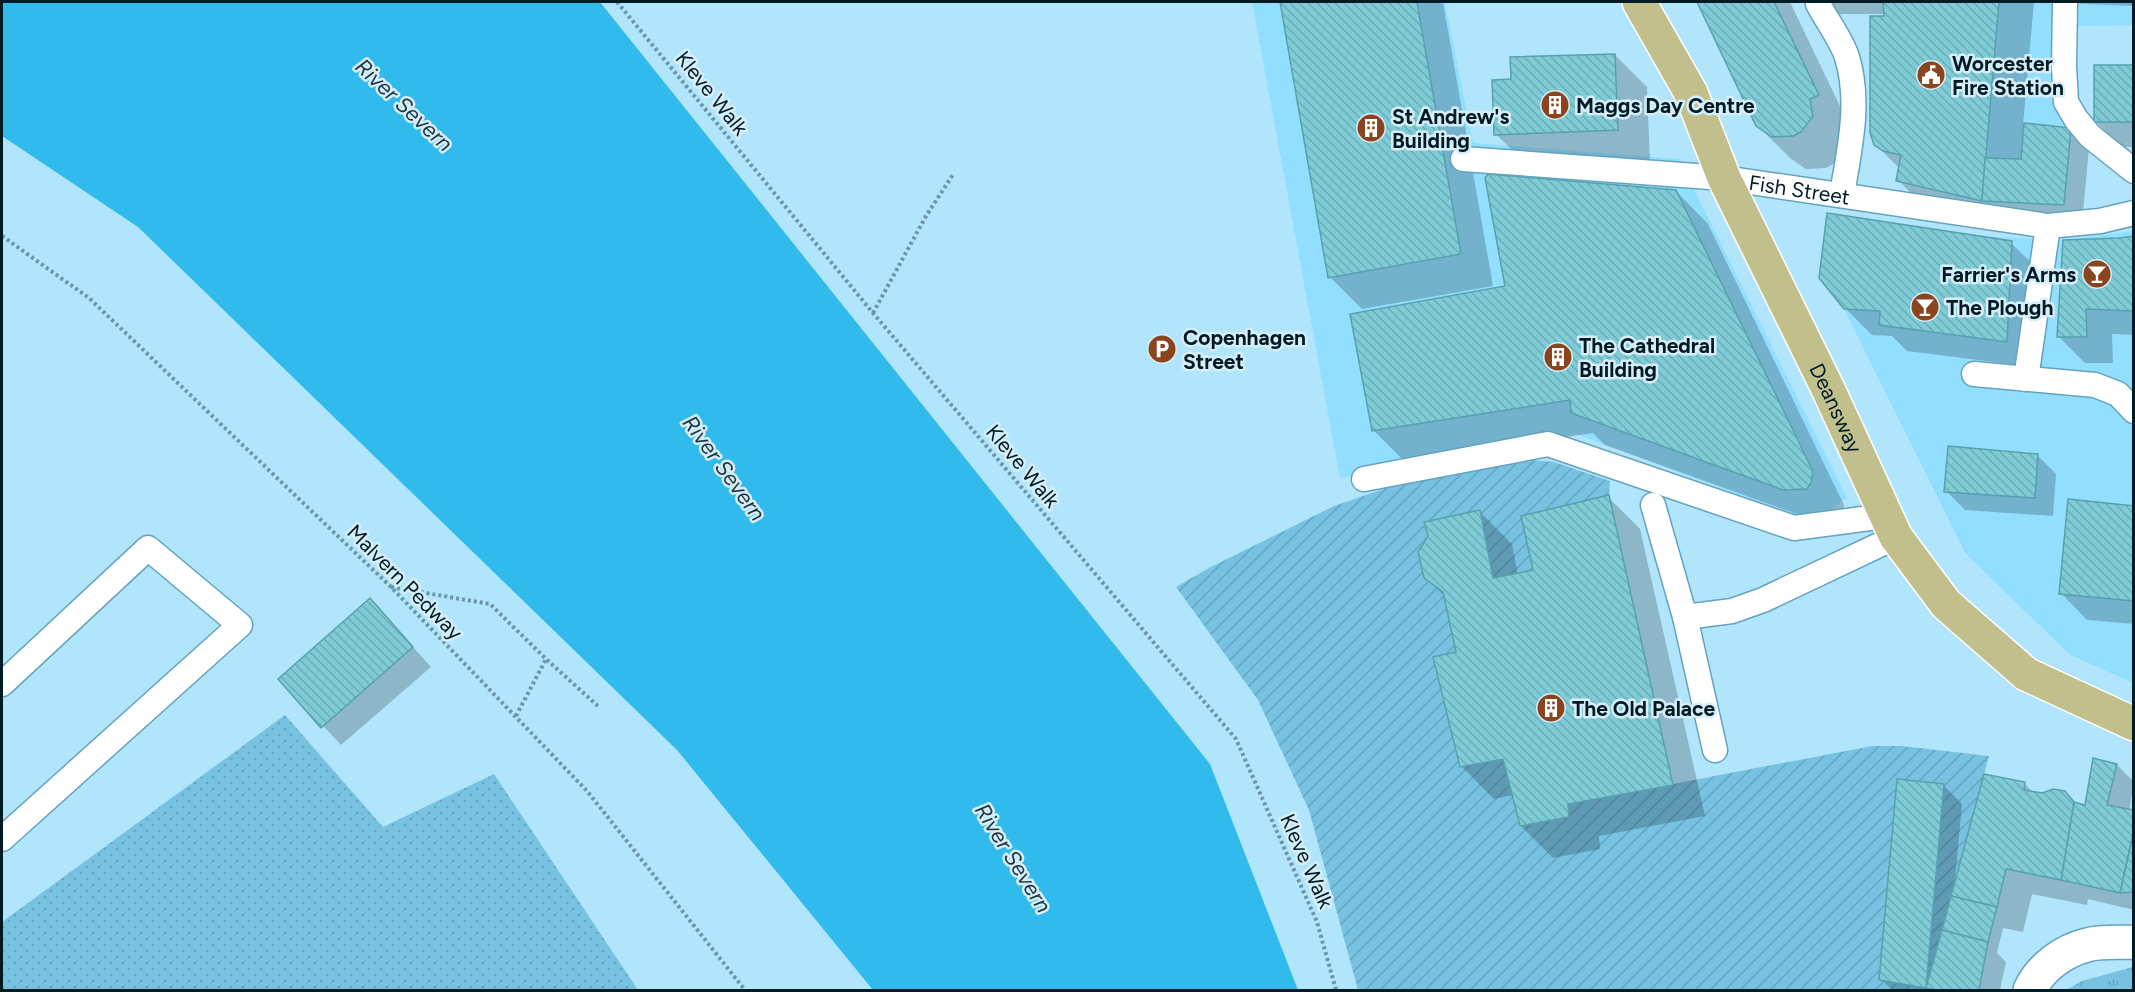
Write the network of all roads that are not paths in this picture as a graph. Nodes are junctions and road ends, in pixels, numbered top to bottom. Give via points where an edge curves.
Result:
1 (1639, 2) edge
2 (2066, 2) edge
3 (1818, 4) dead end
4 (1463, 159) dead end
5 (2133, 171) edge
6 (1724, 178) junction
7 (1842, 195) junction
8 (2133, 213) edge
9 (2048, 226) junction
10 (1974, 374) dead end
11 (2026, 379) junction
12 (2133, 411) edge
13 (1364, 479) dead end
14 (1653, 505) dead end
15 (1891, 527) junction
16 (1685, 617) junction
17 (2, 684) edge
18 (2133, 724) edge
19 (1715, 750) dead end
20 (2, 839) edge
21 (2133, 942) edge
22 (2030, 990) edge

1 - 6 main road, Deansway via 1692,93
2 - 5 lane via 2066,102 2090,136
3 - 7 lane via 1846,56 1854,92
4 - 6 lane, Fish Street
6 - 7 lane, Fish Street
6 - 15 main road, Deansway
7 - 9 lane, Fish Street
8 - 9 lane, Fish Street
9 - 11 lane
10 - 11 lane
11 - 12 lane via 2096,385 2118,394
13 - 15 lane via 1548,444 1794,528
14 - 16 lane
15 - 16 lane via 1763,600 1732,611
15 - 18 main road, Deansway via 1946,604 2026,674
16 - 19 lane
17 - 20 lane via 148,548 240,625
21 - 22 street via 2087,945 2054,960

